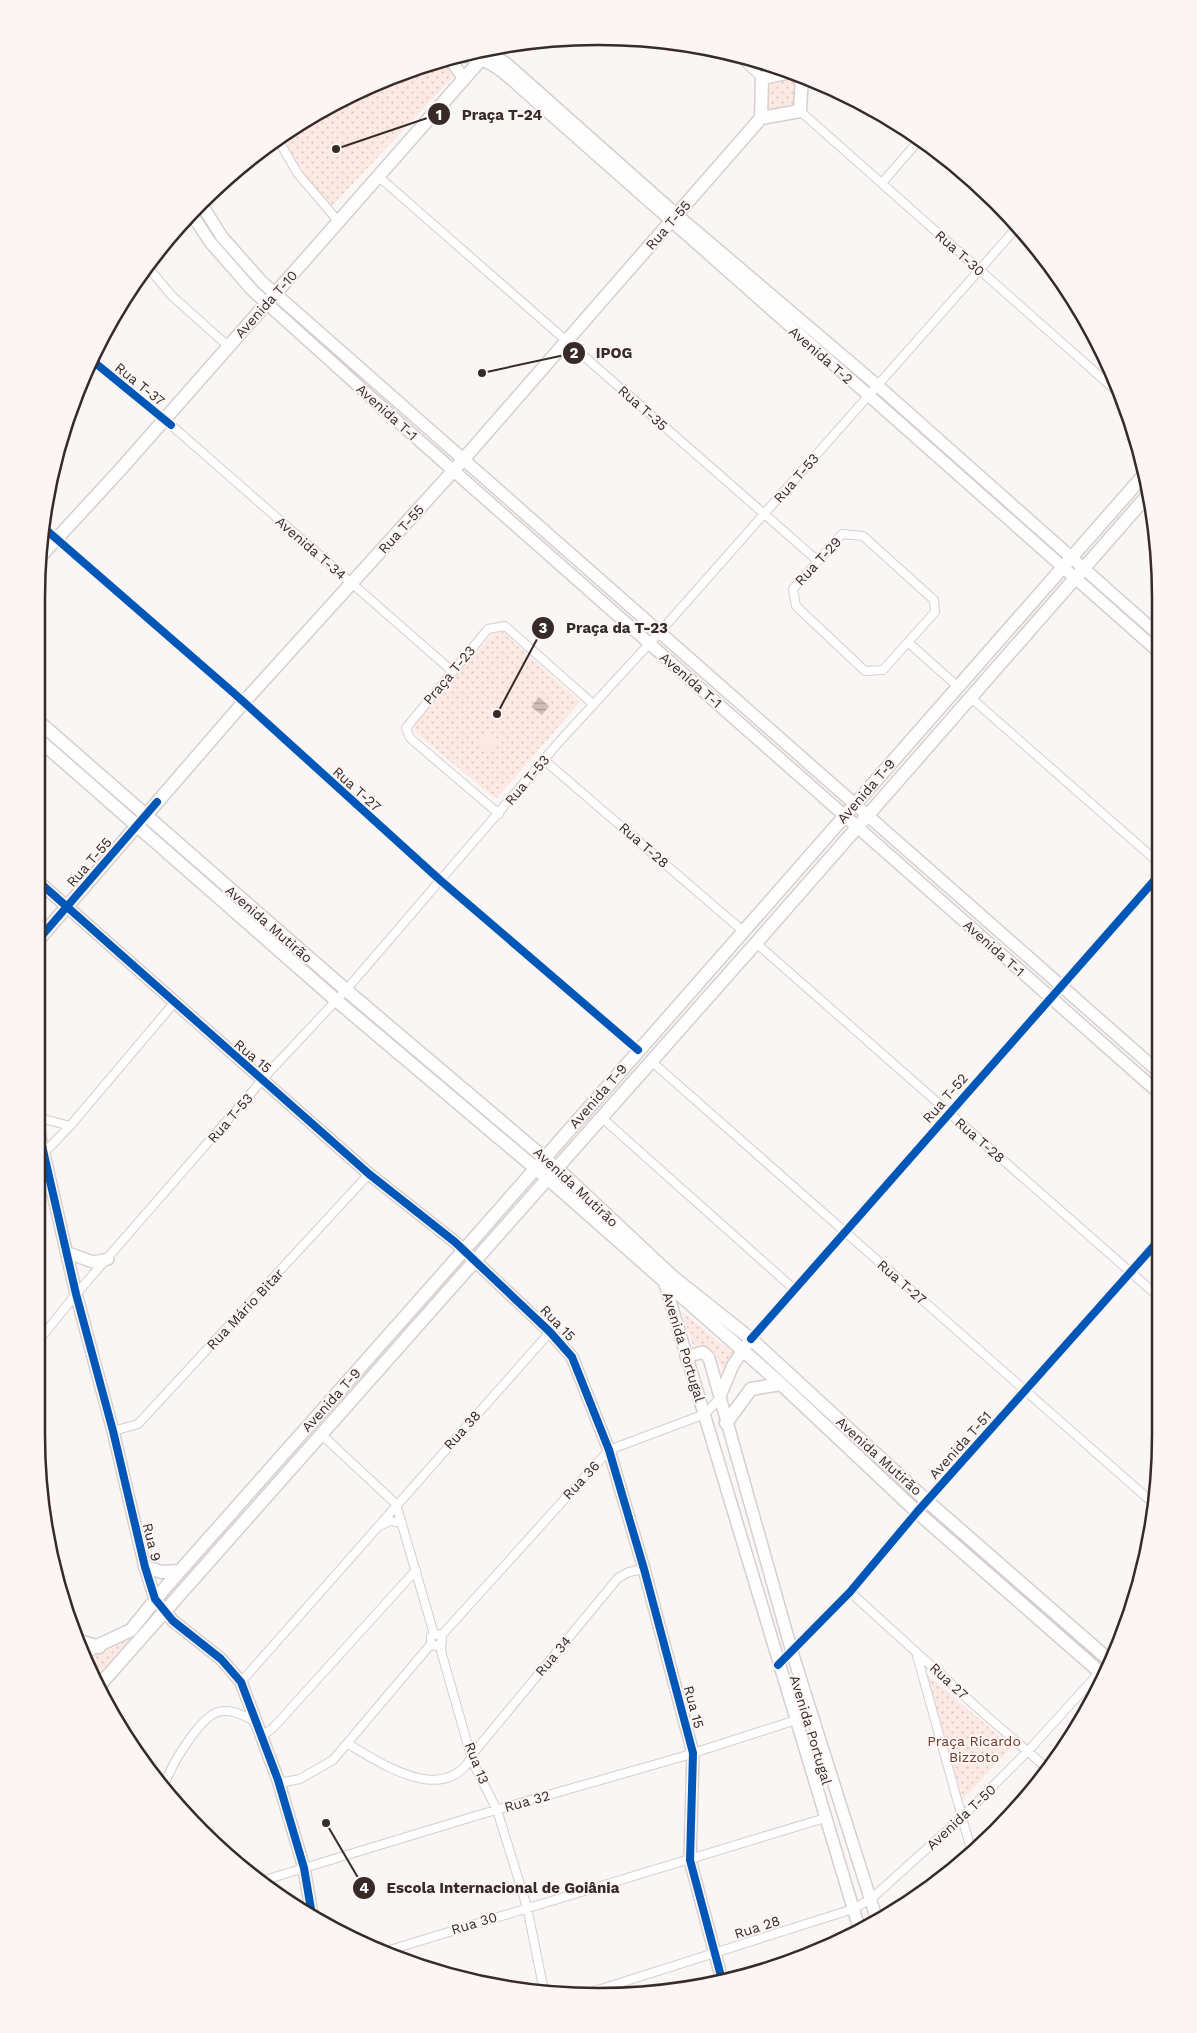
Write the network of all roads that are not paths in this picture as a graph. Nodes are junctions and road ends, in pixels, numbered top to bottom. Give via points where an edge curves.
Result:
1 (493, 56) edge
2 (480, 58) edge
3 (454, 64) edge
4 (749, 66) edge
5 (778, 75) edge
6 (762, 78) junction
7 (464, 79) junction
8 (802, 84) edge
9 (800, 111) junction
10 (761, 118) junction
11 (281, 145) edge
12 (915, 145) edge
13 (378, 176) junction
14 (882, 183) junction
15 (205, 209) edge
16 (673, 218) junction
17 (196, 219) edge
18 (338, 222) junction
19 (1013, 232) edge
20 (980, 271) junction
21 (152, 272) edge
22 (271, 298) junction
23 (566, 342) junction
24 (228, 346) junction
25 (97, 365) edge
26 (877, 386) junction
27 (1109, 386) edge
28 (867, 396) junction
29 (167, 422) junction
30 (463, 460) junction
31 (454, 470) junction
32 (1139, 480) edge
33 (1143, 500) edge
34 (765, 514) junction
35 (49, 533) edge
36 (59, 541) junction
37 (47, 551) edge
38 (1071, 558) junction
39 (818, 561) junction
40 (1061, 567) junction
41 (1078, 573) junction
42 (352, 584) junction
43 (1152, 630) edge
44 (659, 633) junction
45 (909, 643) junction
46 (650, 644) junction
47 (1152, 645) edge
48 (452, 671) junction
49 (958, 686) junction
50 (970, 697) junction
51 (243, 703) junction
52 (593, 704) junction
53 (45, 728) edge
54 (45, 745) edge
55 (544, 760) junction
56 (854, 804) junction
57 (499, 814) junction
58 (844, 815) junction
59 (867, 815) junction
60 (141, 821) junction
61 (857, 827) junction
62 (1152, 857) edge
63 (440, 880) junction
64 (1152, 883) edge
65 (45, 888) edge
66 (66, 907) junction
67 (743, 931) junction
68 (45, 932) edge
69 (756, 943) junction
70 (1061, 986) junction
71 (346, 990) junction
72 (1050, 997) junction
73 (337, 1001) junction
74 (174, 1003) junction
75 (638, 1050) junction
76 (651, 1061) junction
77 (1152, 1066) edge
78 (262, 1080) junction
79 (1152, 1087) edge
80 (949, 1113) junction
81 (601, 1117) junction
82 (45, 1119) edge
83 (70, 1126) junction
84 (45, 1152) edge
85 (544, 1158) junction
86 (45, 1162) edge
87 (534, 1168) junction
88 (556, 1168) junction
89 (369, 1174) junction
90 (546, 1178) junction
91 (844, 1232) junction
92 (1152, 1248) edge
93 (464, 1250) junction
94 (68, 1253) junction
95 (108, 1259) junction
96 (475, 1261) junction
97 (1130, 1272) junction
98 (664, 1281) junction
99 (794, 1289) junction
100 (1152, 1291) edge
101 (76, 1294) junction
102 (550, 1332) junction
103 (45, 1334) edge
104 (751, 1339) junction
105 (743, 1350) junction
106 (686, 1358) junction
107 (781, 1384) junction
108 (1025, 1391) junction
109 (720, 1398) junction
110 (705, 1414) junction
111 (726, 1423) junction
112 (113, 1431) junction
113 (322, 1435) junction
114 (609, 1450) junction
115 (1148, 1499) edge
116 (927, 1501) junction
117 (396, 1504) junction
118 (917, 1512) junction
119 (402, 1522) junction
120 (375, 1528) junction
121 (145, 1567) junction
122 (416, 1570) junction
123 (644, 1570) junction
124 (179, 1571) junction
125 (850, 1592) junction
126 (155, 1600) junction
127 (164, 1611) junction
128 (437, 1639) junction
129 (86, 1643) edge
130 (99, 1647) junction
131 (916, 1650) junction
132 (89, 1651) edge
133 (792, 1652) junction
134 (1105, 1657) edge
135 (778, 1665) junction
136 (1100, 1668) edge
137 (1095, 1678) edge
138 (103, 1681) edge
139 (241, 1682) junction
140 (796, 1720) junction
141 (255, 1721) junction
142 (262, 1736) junction
143 (348, 1744) junction
144 (1028, 1751) junction
145 (693, 1753) junction
146 (471, 1761) junction
147 (1043, 1764) edge
148 (278, 1780) junction
149 (167, 1781) edge
150 (497, 1810) junction
151 (962, 1817) junction
152 (825, 1818) junction
153 (970, 1845) edge
154 (690, 1860) junction
155 (304, 1868) junction
156 (269, 1879) edge
157 (871, 1899) junction
158 (311, 1907) edge
159 (527, 1907) junction
160 (853, 1909) junction
161 (875, 1914) edge
162 (858, 1923) edge
163 (393, 1948) edge
164 (714, 1954) junction
165 (720, 1974) edge
166 (543, 1985) edge
167 (605, 1988) edge

1 - 16 main road, Avenida T-2 via 507,64
2 - 7 main road, Avenida T-10
3 - 7 main road
4 - 6 street
5 - 6 main road
6 - 10 main road
7 - 13 main road, Avenida T-10
8 - 9 main road
9 - 10 main road
9 - 14 street, Rua T-30
10 - 16 main road, Rua T-55
11 - 18 street via 298,174
12 - 14 street
13 - 18 main road, Avenida T-10
13 - 23 street, Rua T-35
14 - 20 street, Rua T-30
15 - 22 main road, Avenida T-1 via 222,237
16 - 23 main road, Rua T-55
16 - 26 main road, Avenida T-2
16 - 28 main road, Avenida T-2
17 - 22 main road, Avenida T-1 via 232,269
18 - 22 main road, Avenida T-10
19 - 20 street, Rua T-53
20 - 26 street, Rua T-53
20 - 27 street, Rua T-30
21 - 24 street via 172,296
22 - 24 main road, Avenida T-10
22 - 30 main road, Avenida T-1
22 - 31 main road, Avenida T-1
23 - 30 main road, Rua T-55
23 - 34 street, Rua T-35
24 - 29 main road, Avenida T-10
25 - 29 street, Rua T-37
26 - 28 street, Rua T-53
26 - 38 main road, Avenida T-2
28 - 34 street, Rua T-53
28 - 40 main road, Avenida T-2
29 - 36 main road, Avenida T-10
29 - 42 street, Avenida T-34
30 - 31 main road, Rua T-55
30 - 44 main road, Avenida T-1
31 - 42 main road, Rua T-55
31 - 46 main road, Avenida T-1
32 - 38 main road, Avenida T-9
33 - 41 main road, Avenida T-9
34 - 39 street, Rua T-35
34 - 44 street, Rua T-53
35 - 36 street, Rua T-27
36 - 37 main road, Avenida T-10
36 - 51 street, Rua T-27
38 - 40 main road, Avenida T-9
38 - 41 main road, Avenida T-2
39 - 45 street, Rua T-29 via 842,534 863,536 934,600 935,612
39 - 45 street, Rua T-29 via 792,589 796,606 865,671 883,670
40 - 41 main road, Avenida T-2
40 - 49 main road, Avenida T-9
41 - 43 main road, Avenida T-2
41 - 47 main road, Avenida T-2
41 - 50 main road, Avenida T-9
42 - 48 street, Avenida T-34
42 - 51 main road, Rua T-55
44 - 46 street, Rua T-53
44 - 56 main road, Avenida T-1
45 - 49 street
46 - 52 street, Rua T-53
46 - 58 main road, Avenida T-1
48 - 52 street, Praça T-23 via 488,629 505,626
48 - 57 street, Praça T-23 via 406,728 410,738
49 - 56 main road, Avenida T-9
50 - 59 main road, Avenida T-9
50 - 62 street
51 - 60 main road, Rua T-55
51 - 63 street, Rua T-27
52 - 55 street, Rua T-53
53 - 60 main road, Avenida Mutirão
54 - 60 main road, Avenida Mutirão
55 - 57 street, Rua T-53
55 - 67 street, Rua T-28
56 - 58 main road, Avenida T-9
56 - 59 main road, Avenida T-1
57 - 63 street, Rua T-53
58 - 61 main road, Avenida T-1
58 - 67 main road, Avenida T-9
59 - 61 main road, Avenida T-9
59 - 70 main road, Avenida T-1
60 - 66 main road, Rua T-55
60 - 71 main road, Avenida Mutirão
60 - 73 main road, Avenida Mutirão
61 - 69 main road, Avenida T-9
61 - 72 main road, Avenida T-1
63 - 71 street, Rua T-53
63 - 75 street, Rua T-27
64 - 70 street, Rua T-52
65 - 66 main road, Rua 15
66 - 68 main road, Rua T-55
66 - 74 main road, Rua 15
67 - 75 main road, Avenida T-9
69 - 76 main road, Avenida T-9
69 - 80 street, Rua T-28
70 - 72 street, Rua T-52
70 - 77 main road, Avenida T-1
71 - 73 street, Rua T-53
71 - 85 main road, Avenida Mutirão
72 - 79 main road, Avenida T-1
72 - 80 street, Rua T-52
73 - 78 street, Rua T-53
73 - 87 main road, Avenida Mutirão
74 - 78 main road, Rua 15
74 - 83 street
75 - 85 main road, Avenida T-9
76 - 81 main road, Avenida T-9
76 - 91 street, Rua T-27
78 - 89 main road, Rua 15
78 - 95 street, Rua T-53
80 - 91 street, Rua T-52
80 - 97 street, Rua T-28
81 - 88 main road, Avenida T-9
81 - 99 street
82 - 83 street
83 - 84 street
85 - 87 main road, Avenida T-9
85 - 88 main road, Avenida Mutirão
86 - 94 main road, Rua 9
87 - 90 main road, Avenida Mutirão
87 - 93 main road, Avenida T-9
88 - 90 main road, Avenida T-9
88 - 104 main road, Avenida Mutirão via 673,1277
89 - 93 main road, Rua 15
89 - 112 street, Rua Mário Bitar via 138,1424
90 - 96 main road, Avenida T-9
90 - 98 main road, Avenida Mutirão
91 - 99 street, Rua T-52
91 - 108 street, Rua T-27
92 - 97 street, Avenida T-51
93 - 96 main road, Rua 15
93 - 124 main road, Avenida T-9
94 - 95 main road via 93,1262
94 - 101 main road, Rua 9
95 - 101 street, Rua T-53
96 - 102 main road, Rua 15
96 - 113 main road, Avenida T-9
97 - 100 street, Rua T-28
97 - 108 street, Avenida T-51
98 - 105 main road, Avenida Mutirão
98 - 106 main road, Avenida Portugal
99 - 104 street, Rua T-52
101 - 103 street, Rua T-53
101 - 112 main road, Rua 9
102 - 114 main road, Rua 15 via 572,1356
102 - 117 street, Rua 38
104 - 105 main road, Rua 36
104 - 116 main road, Avenida Mutirão
105 - 107 main road, Avenida Mutirão
105 - 109 main road, Rua 36 via 723,1385
106 - 109 main road, Avenida Portugal via 703,1352 709,1358
106 - 110 main road, Avenida Portugal
107 - 111 main road via 751,1389
107 - 118 main road, Avenida Mutirão
108 - 115 street, Rua T-27
108 - 116 street, Avenida T-51
109 - 110 street, Rua 36
109 - 111 main road, Avenida Portugal
110 - 114 street, Rua 36
110 - 135 main road, Avenida Portugal
111 - 133 main road, Avenida Portugal
112 - 121 main road, Rua 9
113 - 117 street, Rua 13
113 - 127 main road, Avenida T-9
114 - 123 main road, Rua 15
114 - 128 street, Rua 36
116 - 118 street, Avenida T-51
116 - 134 main road, Avenida Mutirão
117 - 119 street, Rua 13
117 - 120 street, Rua 38
118 - 125 street, Avenida T-51
118 - 136 main road, Avenida Mutirão
119 - 120 street via 390,1521
119 - 122 street, Rua 13
120 - 139 street, Rua 38
121 - 124 main road via 162,1572
121 - 126 main road, Rua 9
122 - 128 street, Rua 13
122 - 142 street via 273,1728
123 - 145 main road, Rua 15
123 - 146 street, Rua 34 via 618,1578 475,1751
124 - 126 main road, Avenida T-9
125 - 131 street, Rua 27
125 - 133 street, Avenida T-51
126 - 127 main road, Rua 9
126 - 130 main road, Avenida T-9 via 131,1630
127 - 138 main road, Avenida T-9
127 - 139 main road, Rua 9 via 221,1659
128 - 143 street, Rua 36
128 - 146 street, Rua 13
129 - 130 main road
130 - 132 main road, Avenida T-9
131 - 144 street, Rua 27
131 - 151 street
133 - 135 street, Avenida T-51
133 - 157 main road, Avenida Portugal
135 - 140 main road, Avenida Portugal
137 - 144 street, Avenida T-50
139 - 141 main road, Rua 9
140 - 145 street, Rua 32
140 - 152 main road, Avenida Portugal
141 - 142 main road, Rua 9
141 - 149 street via 228,1711 209,1717 186,1744
142 - 148 main road, Rua 9
143 - 146 street via 398,1773 425,1779 442,1779 458,1773
143 - 148 street, Rua 36 via 333,1760 314,1772 293,1781
144 - 147 street, Rua 27
144 - 151 street, Avenida T-50
145 - 150 street, Rua 32
145 - 154 main road, Rua 15
146 - 150 street, Rua 13
148 - 155 main road, Rua 9
150 - 155 street, Rua 32
150 - 159 street, Rua 13
151 - 153 street
151 - 157 street, Avenida T-50
152 - 154 street, Rua 30
152 - 160 main road, Avenida Portugal
154 - 159 street, Rua 30
154 - 164 main road, Rua 15
155 - 156 street, Rua 32
155 - 158 main road, Rua 9
157 - 160 street, Rua 28
157 - 161 main road, Avenida Portugal
159 - 163 street, Rua 30
159 - 166 street, Rua 13
160 - 162 main road, Avenida Portugal
160 - 164 street, Rua 28
164 - 165 main road, Rua 15
164 - 167 street, Rua 28

